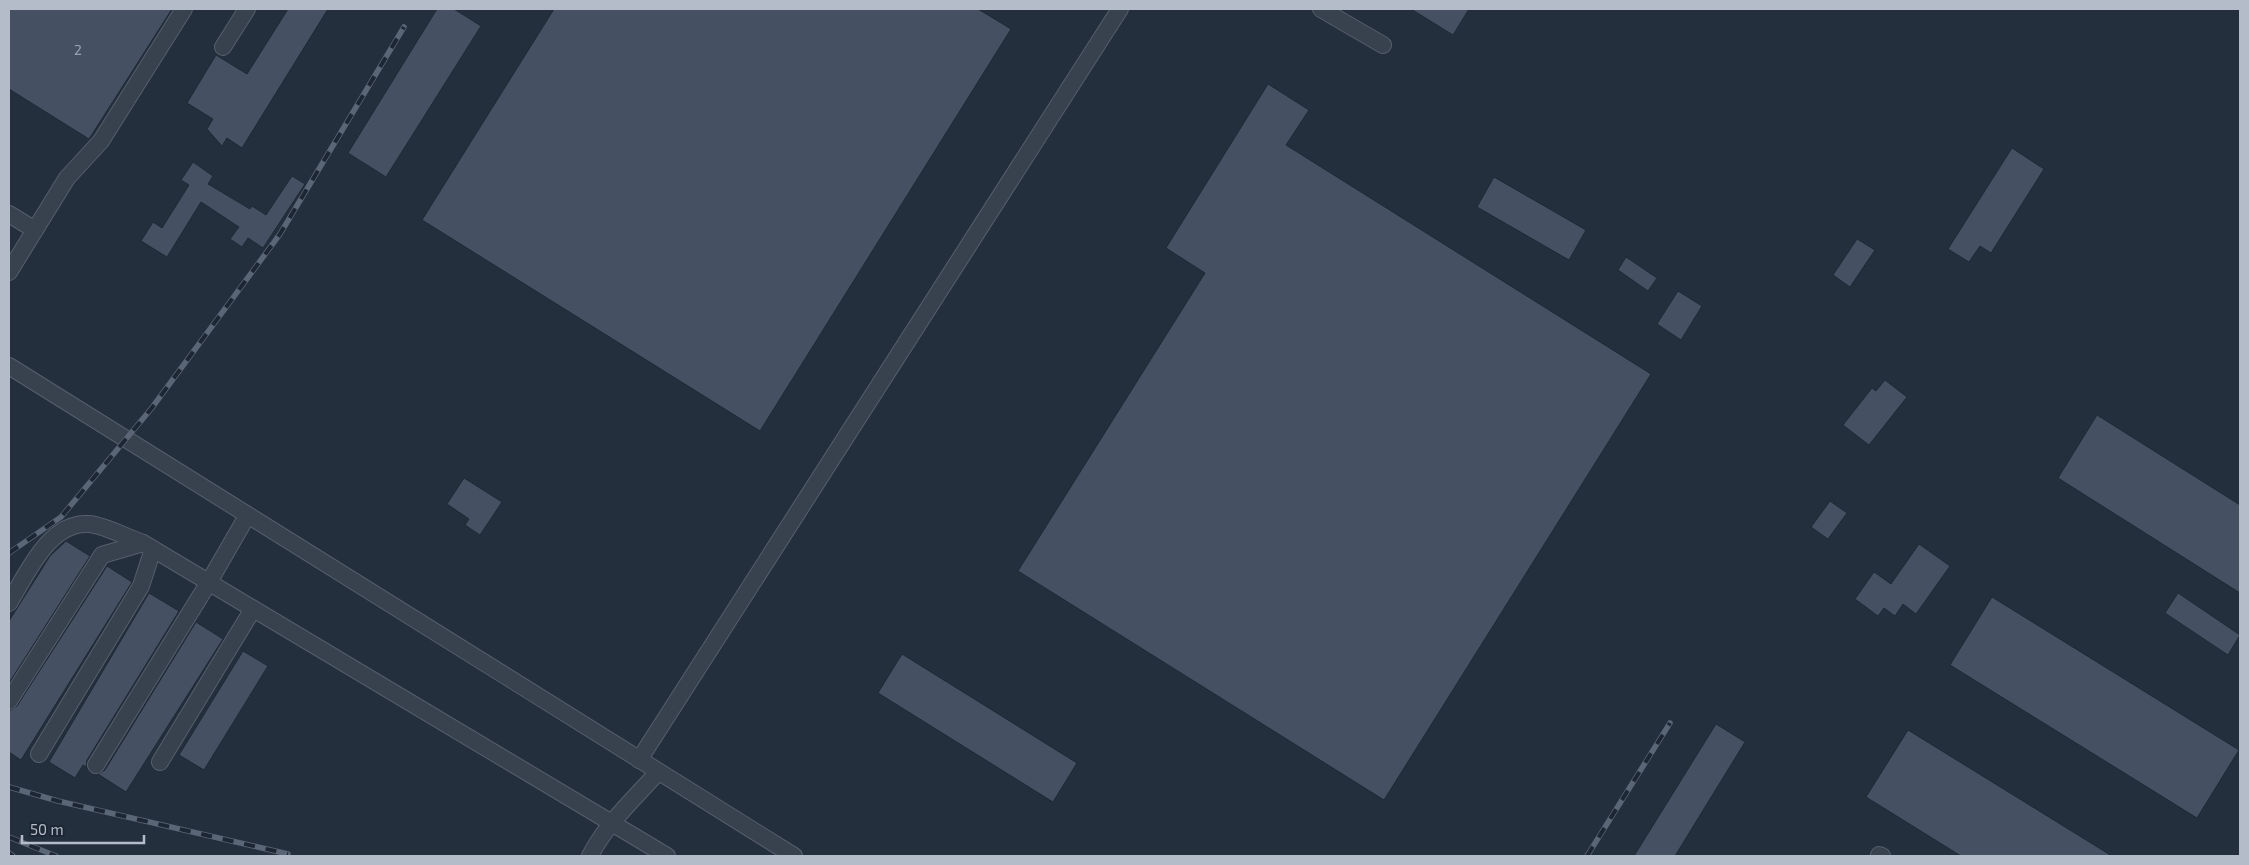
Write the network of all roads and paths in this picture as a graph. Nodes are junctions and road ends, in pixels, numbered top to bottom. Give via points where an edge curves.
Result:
1 (184, 9) edge
2 (247, 9) edge
3 (1119, 9) edge
4 (1321, 9) edge
5 (1382, 45) dead end
6 (223, 47) dead end
7 (9, 214) edge
8 (35, 230) junction
9 (9, 272) edge
10 (9, 366) edge
11 (247, 516) junction
12 (148, 546) junction
13 (209, 582) junction
14 (9, 603) edge
15 (253, 609) junction
16 (9, 701) edge
17 (39, 754) dead end
18 (639, 760) junction
19 (160, 762) dead end
20 (96, 765) dead end
21 (658, 772) junction
22 (612, 823) junction
23 (590, 856) edge
24 (667, 856) edge
25 (794, 856) edge

1 - 8 street via 101,141 67,178
2 - 6 street
3 - 18 street
4 - 5 street
7 - 8 street
8 - 9 street
10 - 11 street
11 - 13 street
11 - 18 street
12 - 13 street
12 - 14 street via 90,524 68,526 50,538
12 - 16 street via 102,555
12 - 17 street via 141,586
13 - 15 street
13 - 20 street
15 - 19 street
15 - 22 street
18 - 21 street
21 - 22 street
21 - 25 street
22 - 23 street
22 - 24 street

